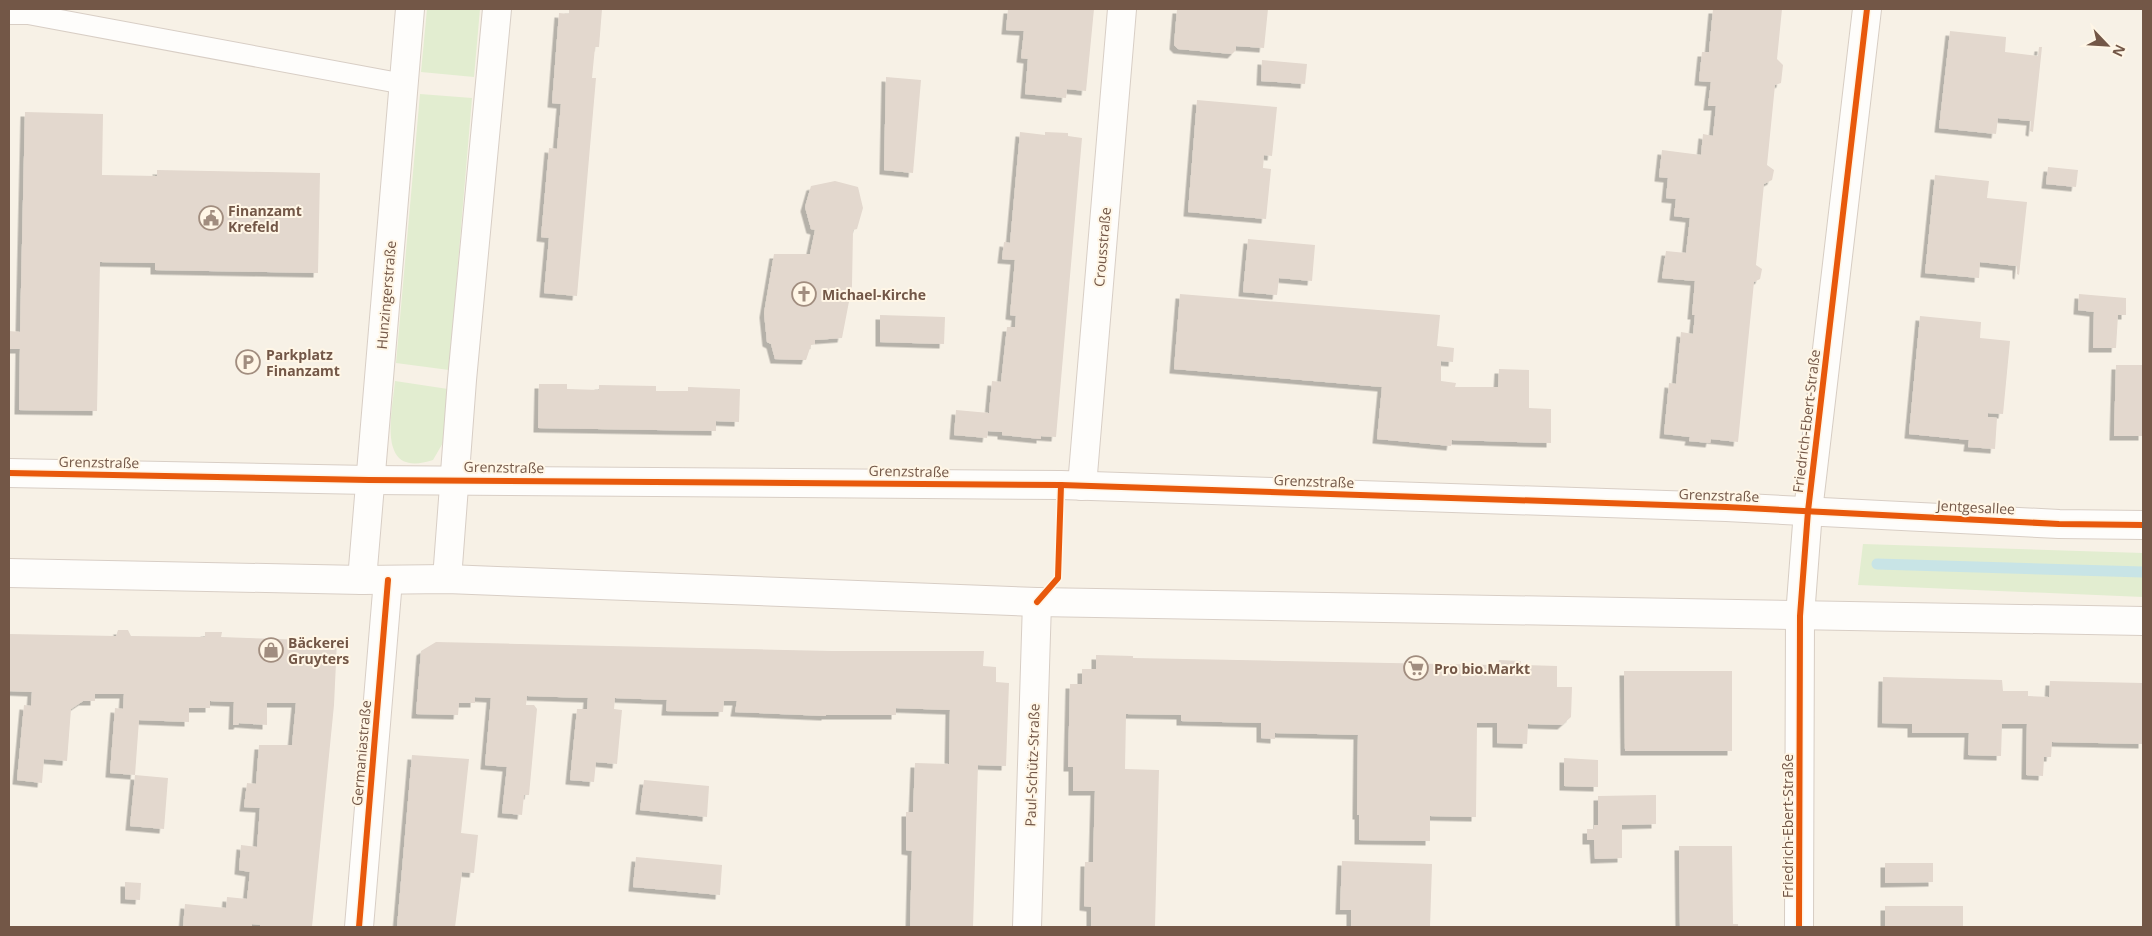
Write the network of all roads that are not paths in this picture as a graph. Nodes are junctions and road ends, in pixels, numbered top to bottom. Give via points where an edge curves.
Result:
1 (410, 9) edge
2 (497, 9) edge
3 (1122, 9) edge
4 (1867, 9) edge
5 (9, 14) edge
6 (404, 84) junction
7 (9, 473) edge
8 (454, 479) junction
9 (370, 480) junction
10 (1082, 486) junction
11 (1808, 512) junction
12 (2143, 525) edge
13 (9, 573) edge
14 (447, 579) junction
15 (375, 580) junction
16 (1037, 602) junction
17 (1800, 616) junction
18 (2143, 621) edge
19 (358, 927) edge
20 (1027, 927) edge
21 (1799, 927) edge

1 - 6 street, Hunzingerstraße
2 - 8 street
3 - 10 street, Crousstraße
4 - 11 street, Friedrich-Ebert-Straße
5 - 6 lane via 28,14
6 - 9 street, Hunzingerstraße
7 - 9 street, Grenzstraße
8 - 9 street, Grenzstraße
8 - 10 street, Grenzstraße
8 - 14 street
9 - 15 street, Hunzingerstraße
10 - 11 street, Grenzstraße
11 - 12 street, Jentgesallee
11 - 17 street, Friedrich-Ebert-Straße
13 - 15 street
14 - 15 street
14 - 16 street
15 - 19 street, Germaniastraße
16 - 17 street
16 - 20 street, Paul-Schütz-Straße
17 - 18 street
17 - 21 street, Friedrich-Ebert-Straße

